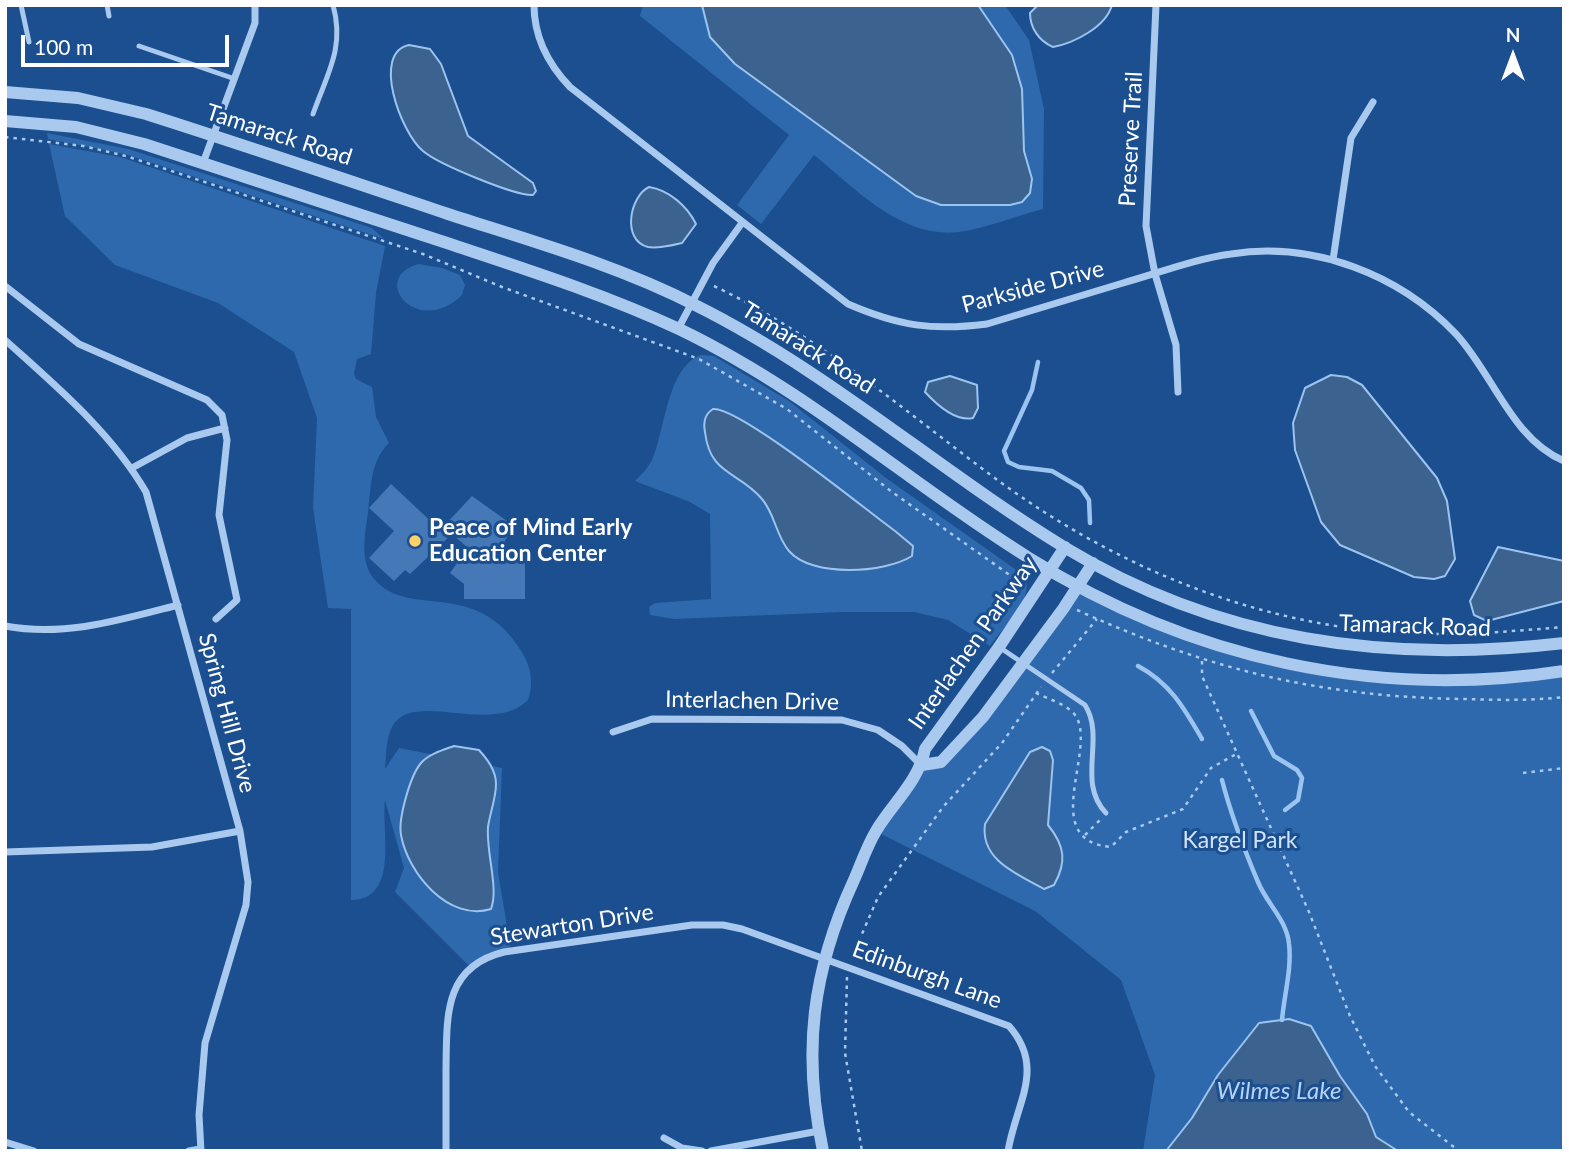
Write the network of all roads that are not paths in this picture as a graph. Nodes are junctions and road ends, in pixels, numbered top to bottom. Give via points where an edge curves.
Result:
1 (21, 5) edge
2 (107, 5) edge
3 (255, 5) edge
4 (333, 5) edge
5 (534, 5) edge
6 (1156, 5) edge
7 (110, 16) dead end
8 (29, 42) dead end
9 (139, 46) dead end
10 (235, 79) junction
11 (5, 92) edge
12 (1373, 102) dead end
13 (313, 114) dead end
14 (5, 121) edge
15 (215, 136) junction
16 (203, 163) junction
17 (742, 223) junction
18 (1333, 260) junction
19 (1155, 274) junction
20 (5, 286) edge
21 (692, 303) junction
22 (678, 329) junction
23 (5, 340) edge
24 (1178, 392) dead end
25 (225, 428) junction
26 (1564, 461) edge
27 (132, 468) junction
28 (1065, 547) junction
29 (1093, 563) junction
30 (1050, 570) junction
31 (1077, 587) junction
32 (178, 605) junction
33 (216, 619) dead end
34 (5, 626) edge
35 (1564, 643) edge
36 (999, 647) junction
37 (1023, 664) junction
38 (1564, 671) edge
39 (612, 732) dead end
40 (922, 765) junction
41 (1106, 813) road end
42 (240, 831) junction
43 (5, 852) edge
44 (825, 959) junction
45 (819, 1131) junction
46 (664, 1138) dead end
47 (5, 1142) edge
48 (200, 1150) edge
49 (34, 1151) edge
50 (189, 1151) edge
51 (446, 1151) edge
52 (702, 1151) edge
53 (711, 1151) edge
54 (823, 1151) edge
55 (1008, 1151) edge

1 - 8 lane
2 - 7 lane
3 - 10 street via 254,23
4 - 13 lane via 338,43
5 - 17 street, Parkside Drive via 536,29 552,68 570,87
6 - 19 street, Preserve Trail via 1146,226
9 - 10 lane
10 - 15 street
11 - 15 street, Tamarack Road via 46,93 108,104
12 - 18 street via 1351,138
14 - 16 street, Tamarack Road via 107,134
15 - 16 street
15 - 21 street, Tamarack Road via 551,247
16 - 22 street, Tamarack Road via 567,283
17 - 19 street, Parkside Drive via 848,304 917,327 987,324
17 - 21 street
18 - 19 street, Parkside Drive via 1258,251
18 - 26 street, Parkside Drive via 1397,287 1444,322 1475,357 1534,444
19 - 24 street via 1176,345
20 - 25 street via 79,344 207,400 222,415
21 - 22 street
21 - 28 street, Tamarack Road via 807,368
22 - 30 street, Tamarack Road via 792,391
23 - 27 street, Spring Hill Drive via 76,405
25 - 27 street via 187,438
25 - 33 street, Spring Hill Drive via 219,515 237,600
27 - 32 street, Spring Hill Drive via 153,511
28 - 29 street, Tamarack Road
28 - 30 street, Interlachen Parkway
29 - 31 street, Interlachen Parkway
29 - 35 street, Tamarack Road via 1200,611 1322,643 1447,652
30 - 31 street, Tamarack Road
30 - 36 street, Interlachen Parkway
31 - 37 street, Interlachen Parkway
31 - 38 street, Tamarack Road via 1188,637 1315,671 1450,680
32 - 34 street via 69,630
32 - 42 street, Spring Hill Drive
36 - 37 lane
36 - 40 street, Interlachen Parkway via 925,749
37 - 40 street, Interlachen Parkway via 941,762
37 - 41 lane via 1078,698 1090,712 1091,784
39 - 40 street, Interlachen Drive via 652,719 842,720 878,730
40 - 44 street, Interlachen Parkway via 876,831 842,906
42 - 43 street via 116,850
42 - 48 street, Spring Hill Drive via 248,882 246,905 205,1043
44 - 45 street, Interlachen Parkway via 811,1034
44 - 51 street, Stewarton Drive via 742,929 707,924 488,956 464,974 449,1006
44 - 55 street, Edinburgh Lane via 1009,1026 1020,1039 1029,1067
45 - 53 street
45 - 54 street, Interlachen Parkway
46 - 52 street via 682,1148
47 - 49 street
48 - 50 street, Spring Hill Drive

